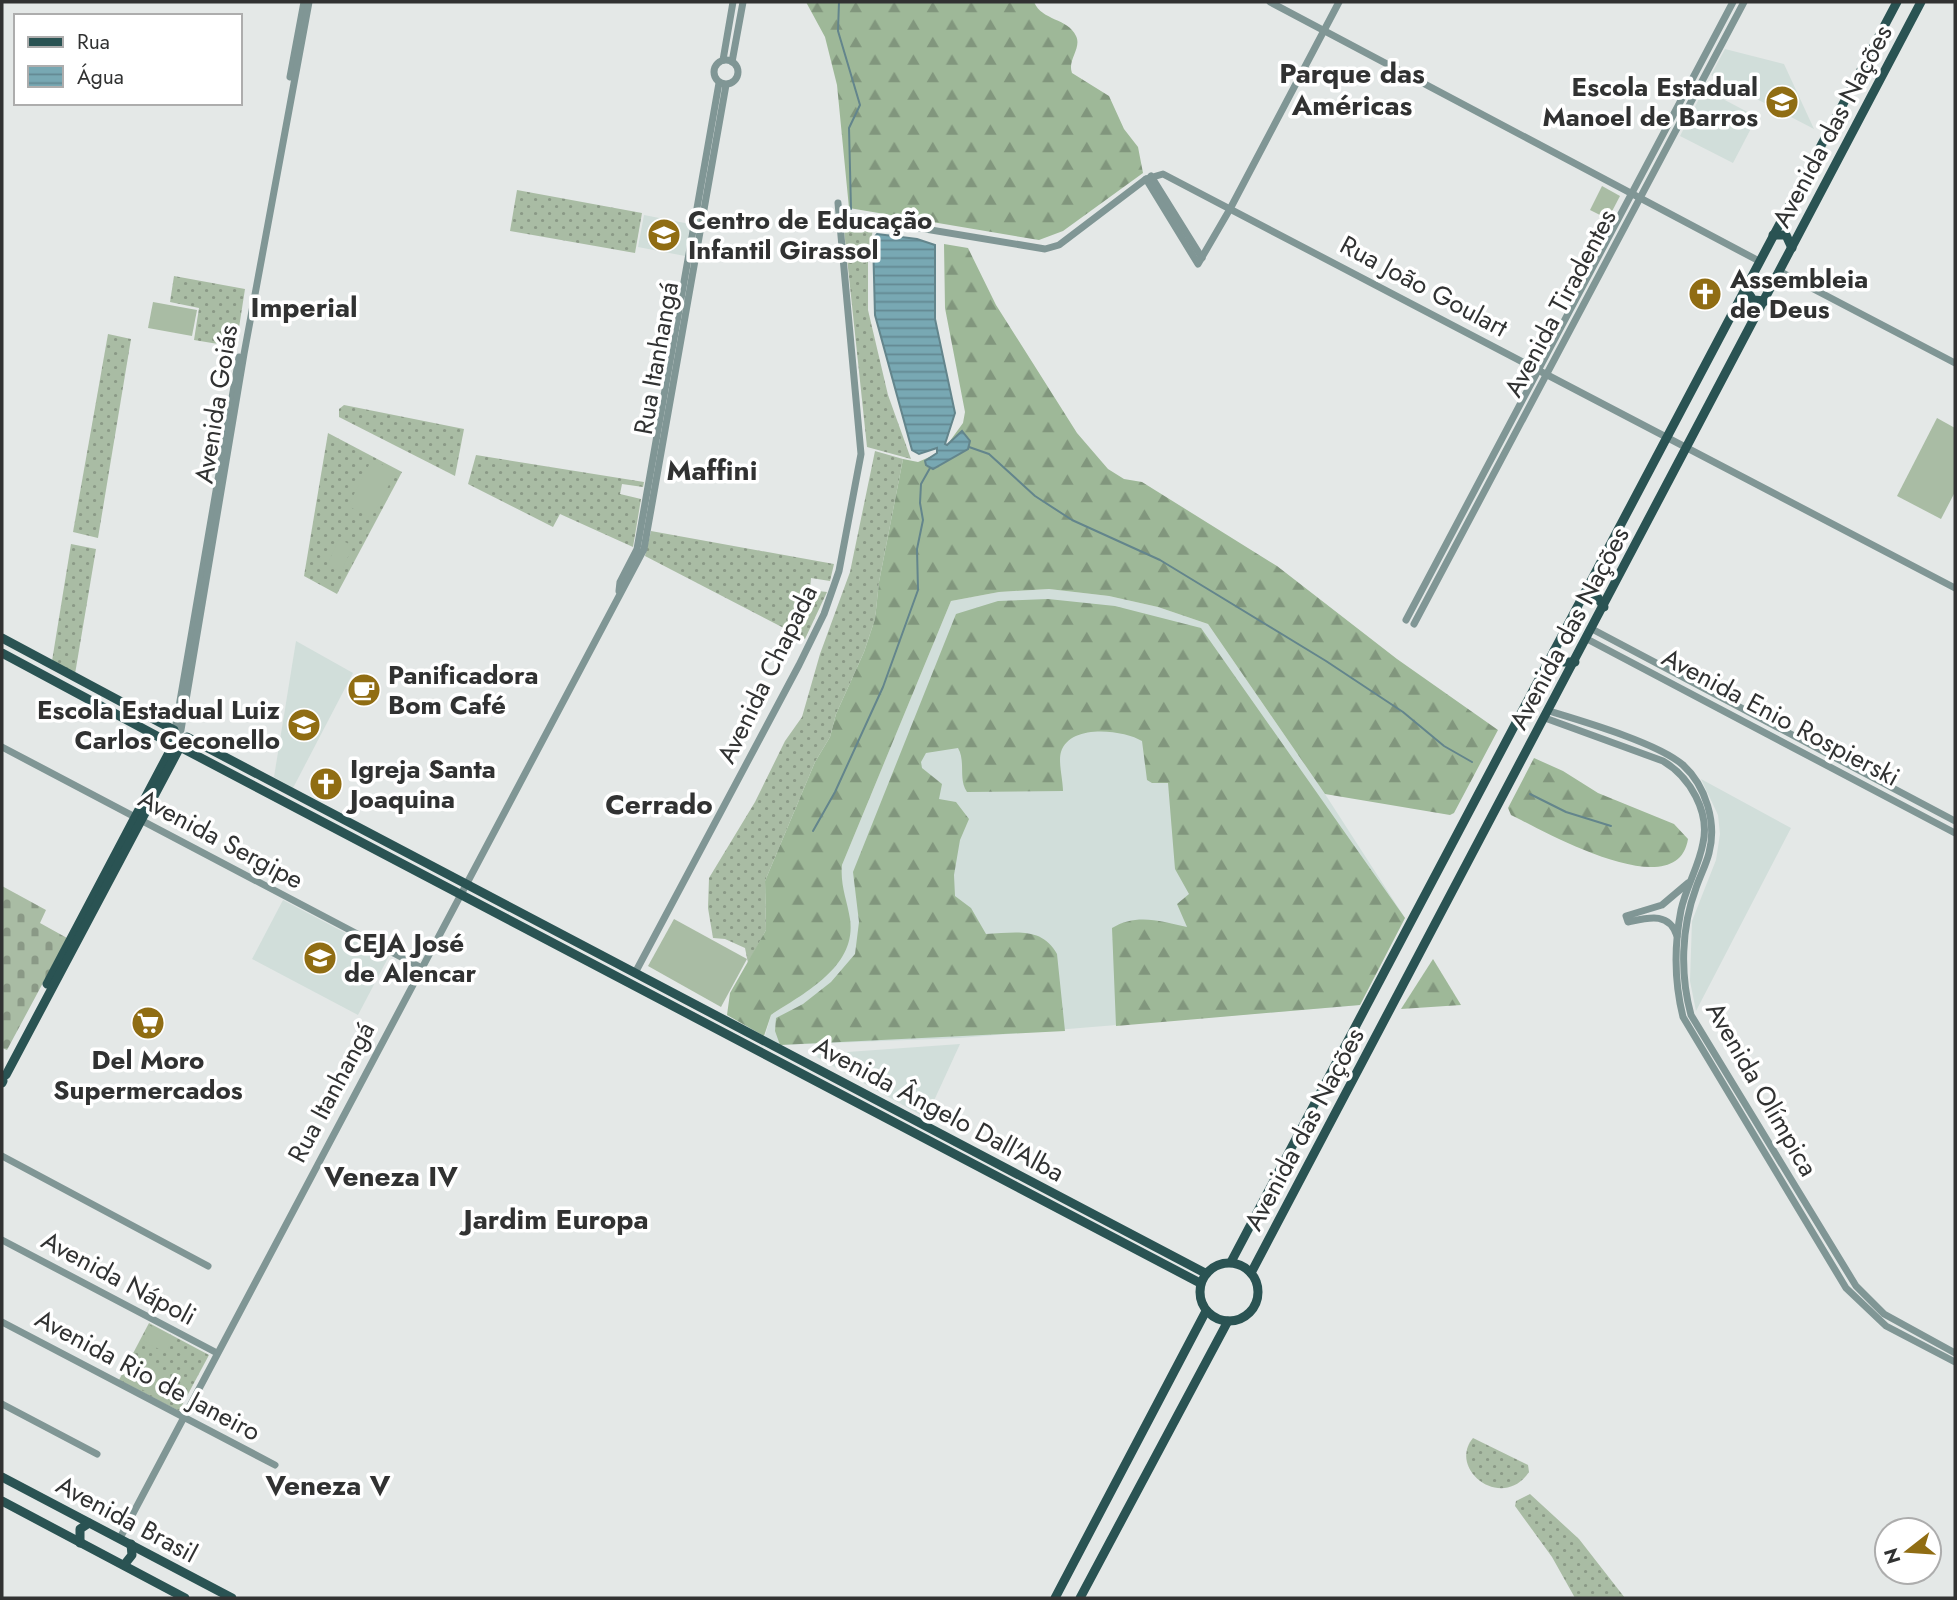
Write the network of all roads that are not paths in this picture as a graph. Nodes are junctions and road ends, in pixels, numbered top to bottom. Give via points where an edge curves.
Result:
1 (307, 2) edge
2 (733, 2) edge
3 (743, 2) edge
4 (1270, 2) edge
5 (1339, 2) edge
6 (1733, 2) edge
7 (1744, 2) edge
8 (1897, 2) edge
9 (1921, 2) edge
10 (1324, 31) junction
11 (723, 60) junction
12 (732, 62) junction
13 (722, 84) junction
14 (1149, 178) junction
15 (1632, 193) junction
16 (1640, 198) junction
17 (838, 203) dead end
18 (1230, 209) junction
19 (861, 219) junction
20 (842, 220) junction
21 (1773, 235) junction
22 (1792, 248) junction
23 (1759, 261) junction
24 (1781, 272) junction
25 (1745, 288) junction
26 (1766, 301) junction
27 (1955, 363) edge
28 (1538, 369) junction
29 (1546, 374) junction
30 (1666, 438) junction
31 (1687, 449) junction
32 (1955, 588) edge
33 (1583, 596) junction
34 (1604, 607) junction
35 (1406, 620) dead end
36 (1414, 625) dead end
37 (1589, 634) junction
38 (2, 638) edge
39 (1554, 650) junction
40 (2, 653) edge
41 (1575, 662) junction
42 (80, 678) junction
43 (67, 687) junction
44 (1547, 714) junction
45 (179, 732) junction
46 (175, 746) junction
47 (2, 747) edge
48 (295, 792) junction
49 (289, 804) junction
50 (138, 819) junction
51 (1955, 821) edge
52 (1955, 833) edge
53 (1688, 882) junction
54 (465, 883) junction
55 (460, 895) junction
56 (1677, 936) junction
57 (420, 967) junction
58 (635, 974) junction
59 (630, 984) junction
60 (3, 1077) edge
61 (2, 1156) edge
62 (2, 1240) edge
63 (1231, 1262) junction
64 (208, 1266) dead end
65 (1205, 1273) junction
66 (1251, 1273) junction
67 (1200, 1283) junction
68 (1206, 1311) junction
69 (1228, 1321) junction
70 (2, 1322) edge
71 (217, 1353) junction
72 (1955, 1353) edge
73 (1955, 1362) edge
74 (2, 1404) edge
75 (184, 1418) junction
76 (97, 1454) dead end
77 (275, 1465) dead end
78 (2, 1477) edge
79 (2, 1502) edge
80 (89, 1523) junction
81 (120, 1538) junction
82 (80, 1543) junction
83 (131, 1544) junction
84 (124, 1565) junction
85 (185, 1598) edge
86 (232, 1598) edge
87 (1055, 1598) edge
88 (1080, 1598) edge

1 - 45 street, Avenida Goiás
2 - 11 street
3 - 12 street
4 - 10 street
5 - 10 street
6 - 15 street, Avenida Tiradentes
7 - 16 street, Avenida Tiradentes
8 - 21 main road, Avenida das Nações
9 - 22 main road, Avenida das Nações
10 - 15 street
10 - 18 street
11 - 12 street
11 - 13 street via 714,72
12 - 13 street via 738,77
13 - 54 street, Rua Itanhangá via 636,549 619,592
14 - 18 street, Rua João Goulart via 1163,174
14 - 18 street via 1200,261
14 - 19 street via 1059,244 1045,249
15 - 16 street
15 - 28 street, Avenida Tiradentes
16 - 23 street
16 - 29 street, Avenida Tiradentes
17 - 20 street, Avenida Chapada
18 - 28 street, Rua João Goulart
19 - 20 street
19 - 20 street
20 - 58 street, Avenida Chapada via 861,454 839,571 799,665
21 - 22 main road via 1786,235
21 - 23 main road, Avenida das Nações
22 - 24 main road, Avenida das Nações
23 - 25 main road, Avenida das Nações
24 - 26 main road, Avenida das Nações
24 - 27 street
25 - 26 main road via 1753,300
25 - 30 main road, Avenida das Nações
26 - 31 main road, Avenida das Nações
28 - 29 street, Rua João Goulart
28 - 35 street, Avenida Tiradentes
29 - 30 street, Rua João Goulart
29 - 36 street, Avenida Tiradentes
30 - 31 street, Rua João Goulart
30 - 33 main road, Avenida das Nações
31 - 32 street, Rua João Goulart
31 - 34 main road, Avenida das Nações
33 - 34 main road via 1593,594
33 - 39 main road, Avenida das Nações
34 - 37 main road, Avenida das Nações
37 - 41 main road, Avenida das Nações
37 - 51 street, Avenida Enio Rospierski
37 - 52 street, Avenida Enio Rospierski
38 - 42 main road
39 - 41 main road via 1562,662
39 - 63 main road, Avenida das Nações
40 - 43 main road
41 - 44 main road, Avenida das Nações
42 - 43 main road
42 - 45 main road
43 - 46 main road
44 - 53 street, Avenida Olímpica via 1652,756 1678,772 1695,796 1704,828
44 - 66 main road, Avenida das Nações
44 - 72 street, Avenida Olímpica via 1664,753 1693,776 1709,809 1712,842 1689,908 1685,937 1684,971 1691,1015 1856,1286 1884,1314
45 - 46 main road
45 - 46 main road
45 - 48 main road
46 - 49 main road
46 - 50 main road
47 - 50 street, Avenida Sergipe
48 - 49 main road
48 - 54 main road
49 - 55 main road
50 - 57 street, Avenida Sergipe
50 - 60 main road
53 - 56 street, Avenida Olímpica
53 - 56 street, Avenida Olímpica via 1662,905 1627,919 1657,917 1668,922
54 - 55 street, Rua Itanhangá
54 - 58 main road, Avenida Ângelo Dall'Alba
55 - 57 street, Rua Itanhangá
55 - 59 main road, Avenida Ângelo Dall'Alba
56 - 73 street, Avenida Olímpica via 1676,984 1687,1026 1846,1288 1886,1326
57 - 71 street, Rua Itanhangá
58 - 59 main road via 638,982
58 - 65 main road, Avenida Ângelo Dall'Alba
59 - 67 main road, Avenida Ângelo Dall'Alba
61 - 64 street
62 - 71 street, Avenida Nápoli
63 - 65 main road
63 - 66 main road
65 - 67 main road
66 - 69 main road via 1258,1292 1256,1301 1245,1316
67 - 68 main road
68 - 69 main road
68 - 87 main road
69 - 88 main road
70 - 75 street, Avenida Rio de Janeiro
71 - 75 street, Rua Itanhangá
74 - 76 street
75 - 77 street, Avenida Rio de Janeiro
75 - 81 street, Rua Itanhangá
78 - 80 main road, Avenida Brasil
79 - 82 main road, Avenida Brasil
80 - 81 main road, Avenida Brasil
80 - 82 main road via 80,1529
81 - 83 main road, Avenida Brasil
82 - 84 main road, Avenida Brasil
83 - 84 main road via 132,1555
83 - 86 main road, Avenida Brasil
84 - 85 main road, Avenida Brasil

